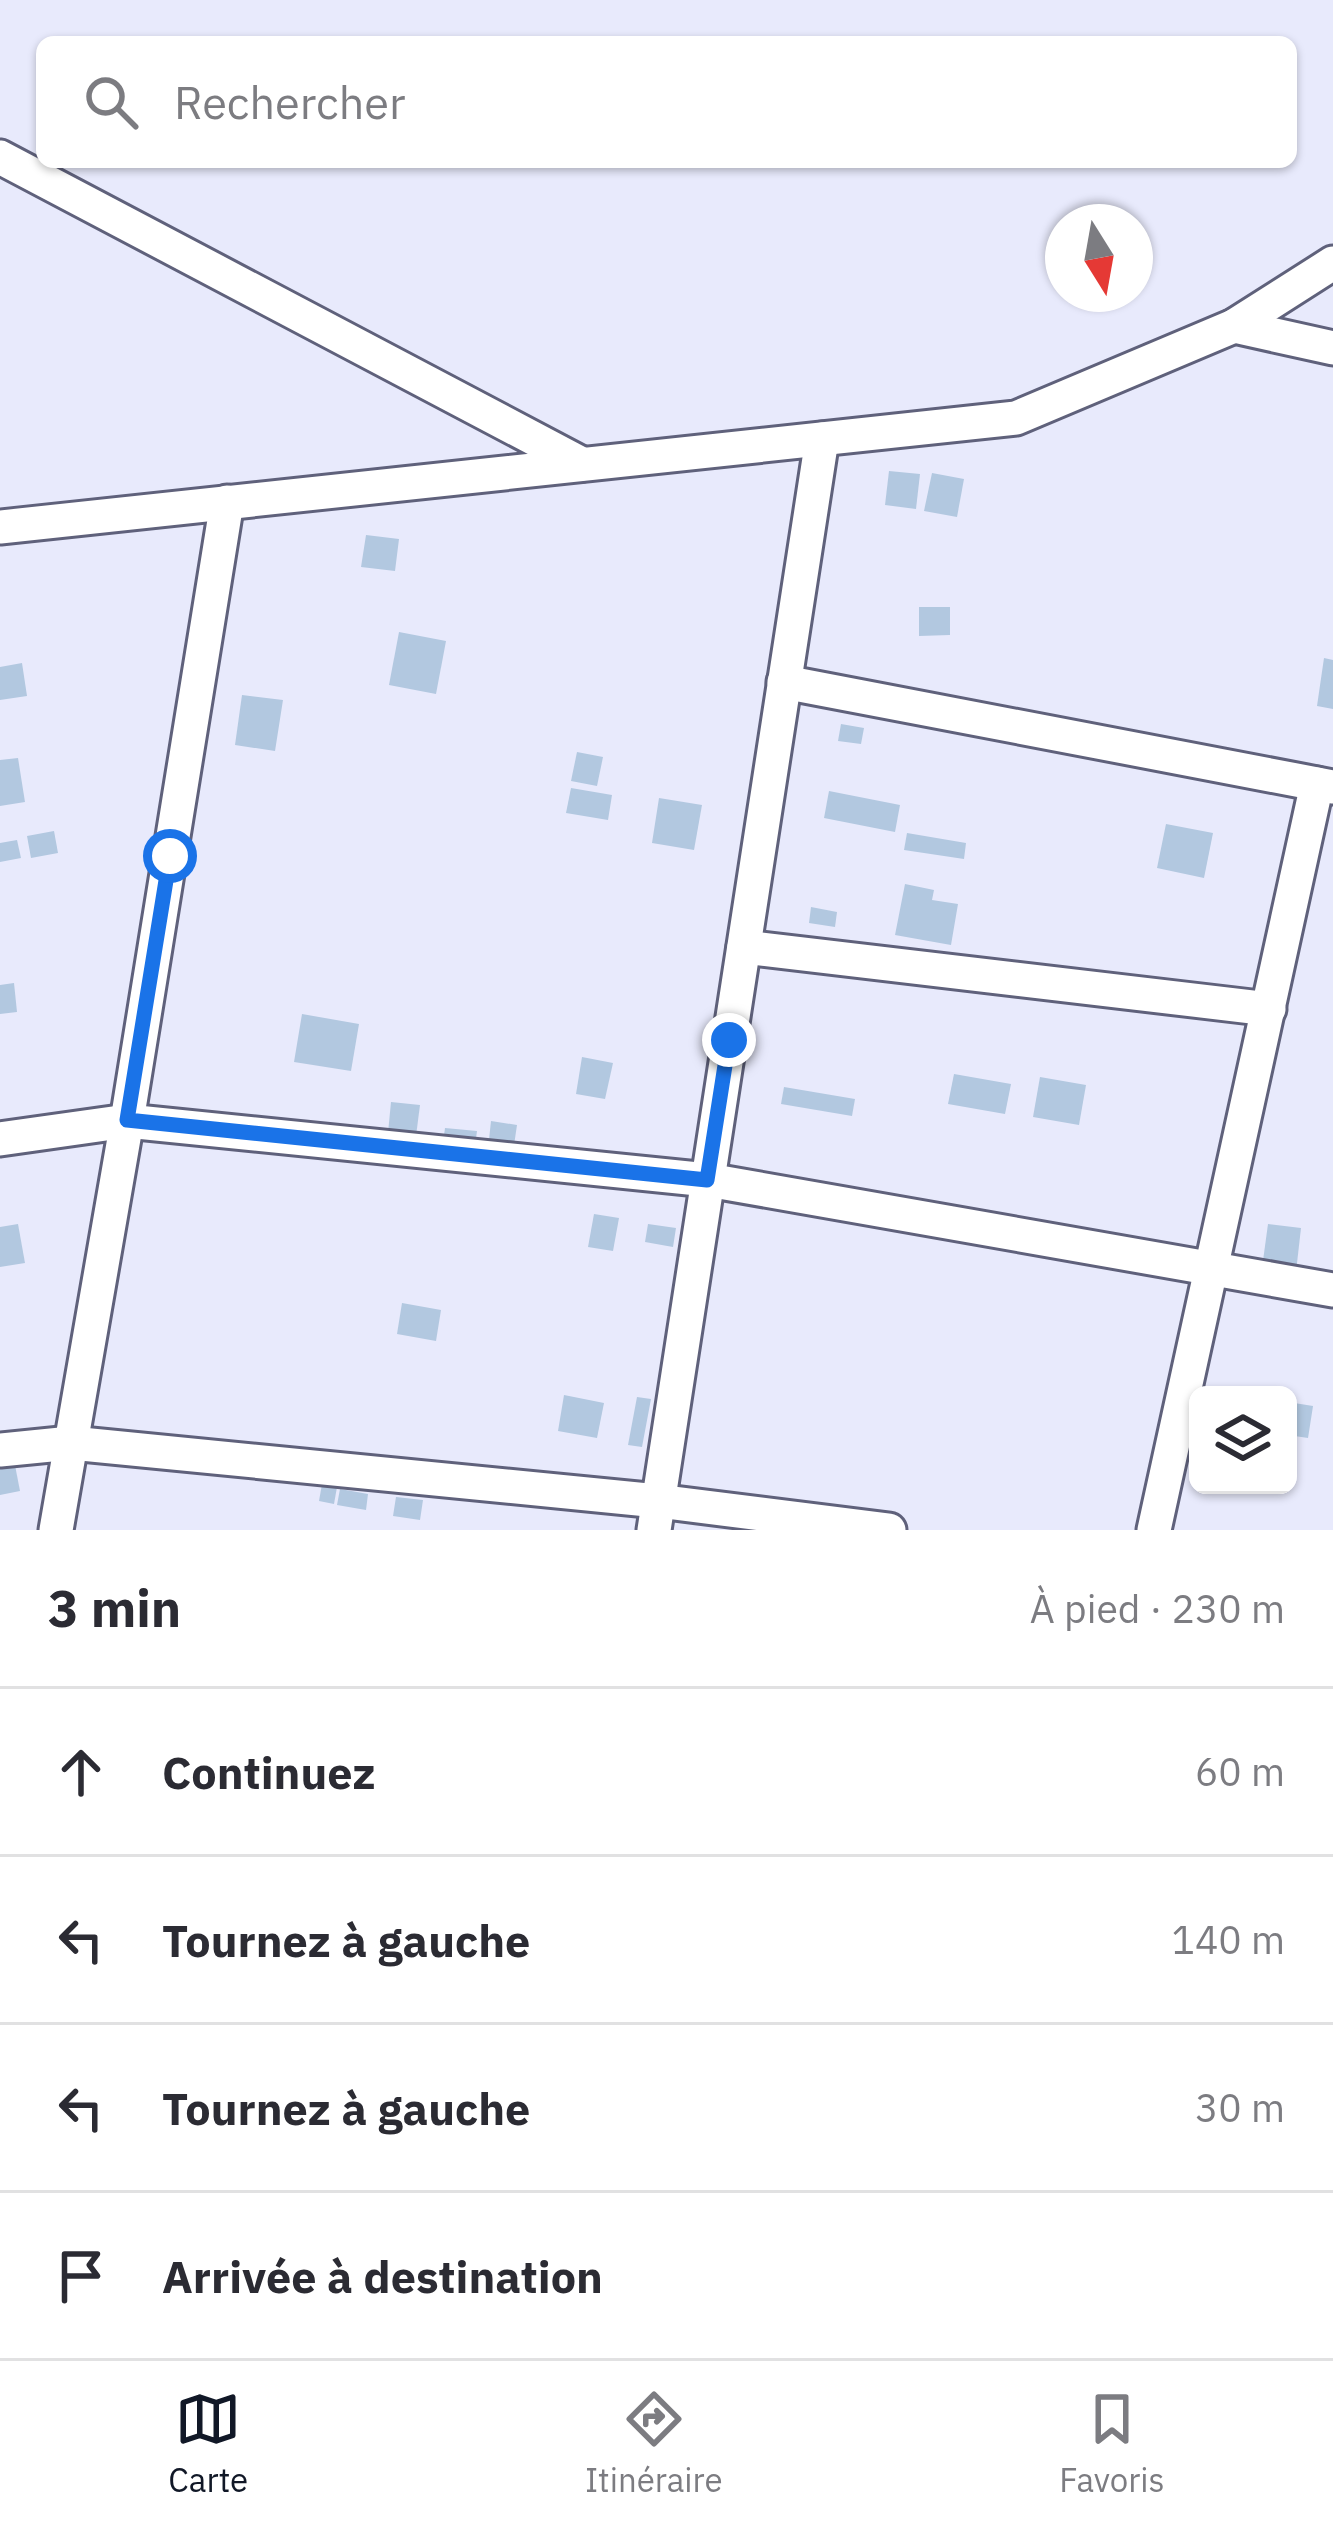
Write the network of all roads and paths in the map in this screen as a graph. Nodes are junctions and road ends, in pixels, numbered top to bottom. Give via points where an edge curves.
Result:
1 (0, 157) edge
2 (1333, 263) edge
3 (1234, 326) junction
4 (1333, 348) edge
5 (822, 439) junction
6 (582, 464) junction
7 (227, 502) junction
8 (0, 526) edge
9 (784, 682) junction
10 (1325, 786) edge
11 (743, 947) junction
12 (1268, 1009) junction
13 (127, 1120) junction
14 (0, 1138) edge
15 (707, 1180) junction
16 (1212, 1269) junction
17 (1333, 1290) edge
18 (71, 1443) junction
19 (0, 1450) edge
20 (656, 1516) edge
21 (56, 1530) edge
22 (889, 1530) edge
23 (1154, 1530) edge

1 - 6 street
2 - 3 street
3 - 4 street
3 - 5 street via 1016,418
5 - 6 street
5 - 9 street
6 - 7 street
7 - 8 street
7 - 13 street
9 - 10 street
9 - 11 street
10 - 12 street
11 - 12 street
11 - 15 street
12 - 16 street
13 - 14 street
13 - 15 street
13 - 18 street
15 - 16 street
15 - 20 street
16 - 17 street
16 - 23 street
18 - 19 street
18 - 20 street
18 - 21 street
20 - 22 street

